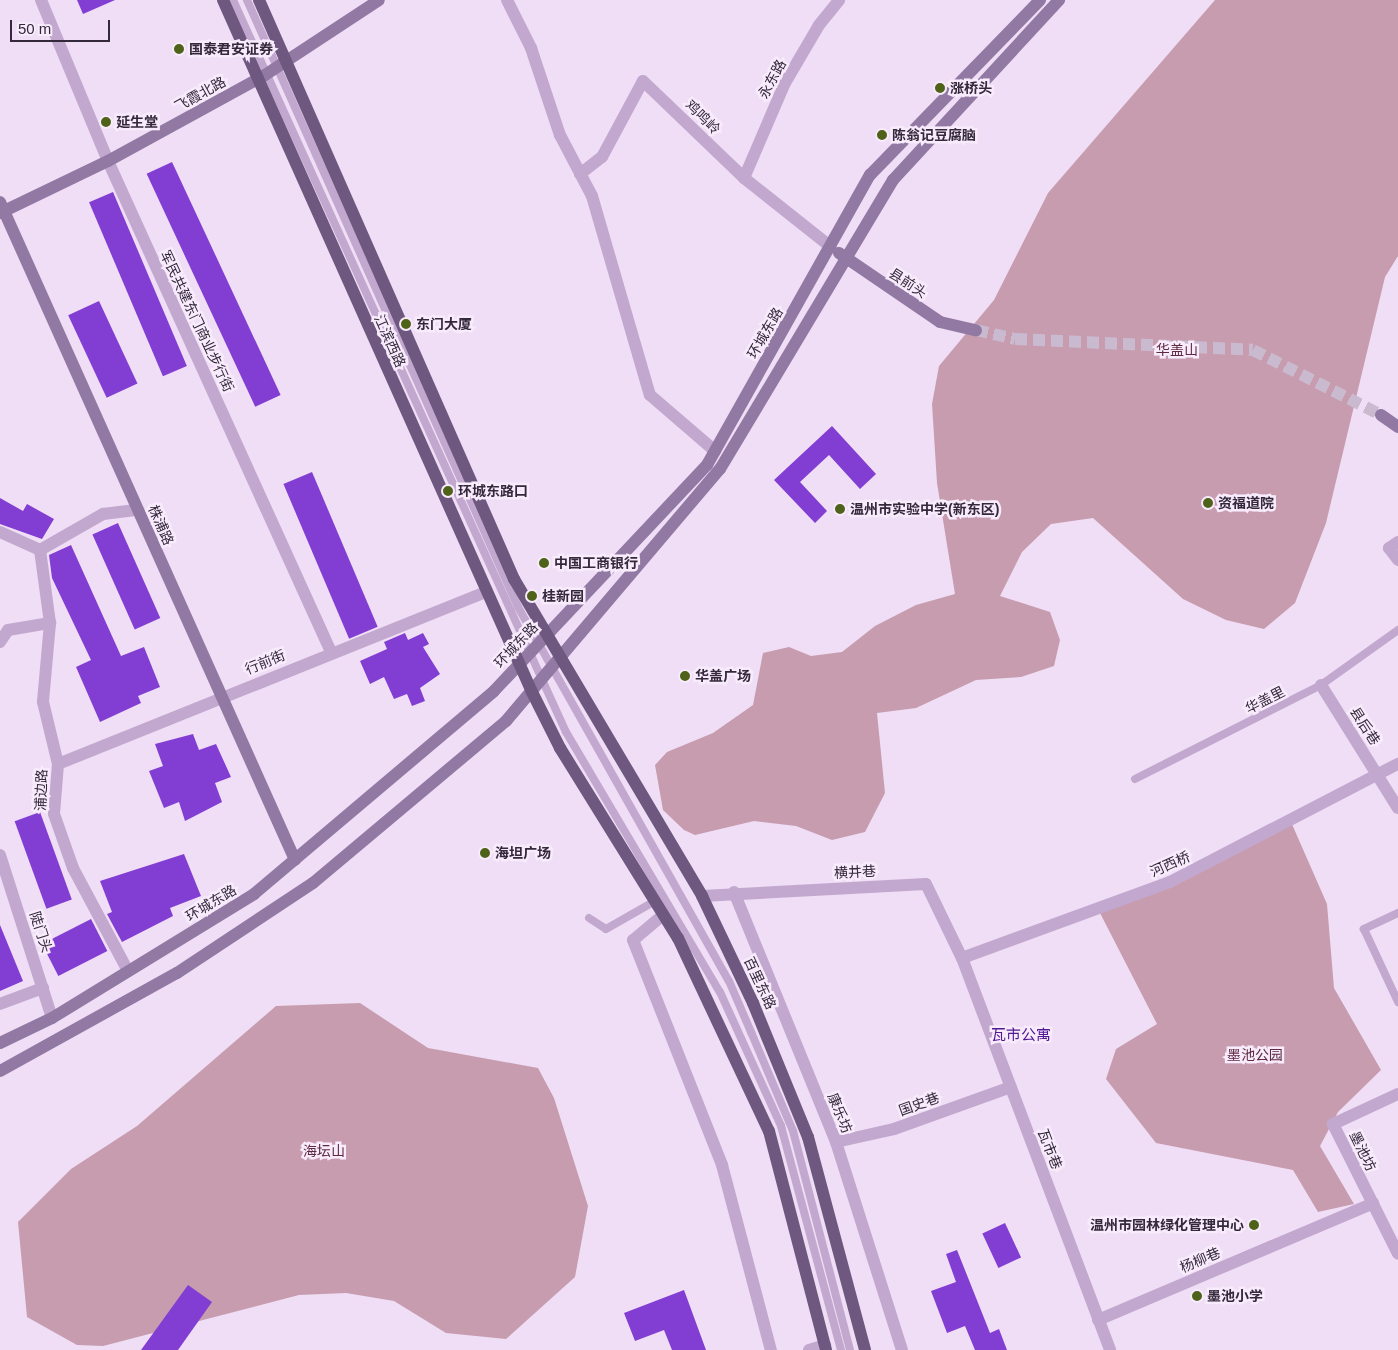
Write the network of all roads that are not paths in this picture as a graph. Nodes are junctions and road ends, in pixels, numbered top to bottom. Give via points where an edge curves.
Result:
1 (41, 0) edge
2 (223, 0) edge
3 (233, 0) edge
4 (247, 0) edge
5 (259, 0) edge
6 (379, 0) edge
7 (507, 0) edge
8 (839, 0) edge
9 (1040, 0) edge
10 (1058, 0) edge
11 (271, 71) junction
12 (108, 161) junction
13 (580, 174) junction
14 (744, 178) junction
15 (1, 209) edge
16 (832, 247) junction
17 (846, 258) junction
18 (976, 330) tunnel mouth
19 (1381, 415) tunnel mouth
20 (1398, 426) edge
21 (715, 451) junction
22 (138, 510) junction
23 (0, 532) edge
24 (1398, 542) edge
25 (40, 550) junction
26 (1398, 560) edge
27 (486, 592) junction
28 (50, 623) junction
29 (1398, 630) edge
30 (0, 642) edge
31 (538, 643) junction
32 (331, 652) junction
33 (559, 658) junction
34 (519, 662) junction
35 (551, 668) junction
36 (542, 679) junction
37 (1321, 685) junction
38 (532, 692) junction
39 (221, 695) junction
40 (58, 764) junction
41 (1398, 764) edge
42 (1378, 775) junction
43 (1135, 779) dead end
44 (1398, 808) edge
45 (0, 855) edge
46 (295, 860) junction
47 (734, 892) junction
48 (702, 896) junction
49 (655, 901) junction
50 (1398, 913) edge
51 (663, 915) junction
52 (589, 918) dead end
53 (962, 958) junction
54 (128, 971) junction
55 (43, 988) junction
56 (1398, 1002) edge
57 (0, 1004) edge
58 (52, 1018) junction
59 (0, 1043) edge
60 (0, 1071) edge
61 (1011, 1087) junction
62 (1398, 1094) edge
63 (836, 1142) junction
64 (1372, 1203) junction
65 (1398, 1254) edge
66 (1098, 1320) junction
67 (825, 1348) edge
68 (1108, 1349) edge
69 (771, 1350) edge
70 (809, 1350) edge
71 (841, 1350) edge
72 (850, 1350) edge
73 (865, 1350) edge
74 (902, 1350) edge

1 - 12 street, 军民共建东门商业步行街
2 - 11 main road, 江滨西路
3 - 11 lane
4 - 11 lane
5 - 11 main road, 江滨西路
6 - 11 main road, 飞霞北路
7 - 13 street
8 - 14 street, 永东路 via 819,25 786,83
9 - 16 main road, 环城东路 via 870,175
10 - 17 main road via 893,180
11 - 12 main road, 飞霞北路
11 - 27 main road, 江滨西路
11 - 31 lane
11 - 31 main road, 江滨西路 via 514,579
12 - 15 main road, 飞霞北路
12 - 32 street, 军民共建东门商业步行街
13 - 14 street, 鸡鸣岭 via 602,157 643,81
13 - 21 street via 592,196 650,395
14 - 16 street, 鸡鸣岭
15 - 22 main road, 株浦路
16 - 17 main road, 县前头
16 - 21 main road, 环城东路
17 - 18 main road, 县前头 via 940,322
17 - 33 main road via 720,468
19 - 20 main road
21 - 31 main road, 环城东路 via 707,466
22 - 25 street via 104,514
22 - 39 main road, 株浦路
23 - 25 street
24 - 26 street via 1389,548
25 - 28 street, 浦边路
27 - 32 street, 行前街
27 - 34 main road, 江滨西路
28 - 30 street via 8,630
28 - 40 street, 浦边路 via 43,702
29 - 37 lane, 华盖里
31 - 33 main road, 江滨西路
31 - 34 main road, 环城东路
31 - 35 lane
31 - 36 lane
32 - 39 street, 行前街
33 - 35 main road
33 - 48 main road, 百里东路
34 - 38 main road, 江滨西路
34 - 46 main road, 环城东路 via 494,691
35 - 36 main road
35 - 72 lane via 729,981 752,1032 793,1131
36 - 38 main road
36 - 71 lane via 566,732 720,992 781,1126
37 - 42 street, 县后巷
37 - 43 lane, 华盖里
38 - 49 main road via 560,748
38 - 60 main road via 506,721 313,882 177,974
39 - 40 street, 行前街
39 - 46 main road, 株浦路
40 - 54 street, 浦边路 via 54,814 73,868
41 - 42 street, 河西桥
42 - 44 street, 县后巷
42 - 53 street, 河西桥 via 1170,882
45 - 55 street, 陡门头
46 - 54 main road, 环城东路 via 254,894
47 - 48 street, 横井巷
47 - 53 street, 横井巷 via 926,884
47 - 63 street, 康乐坊
48 - 73 main road, 百里东路 via 753,1003 808,1137
49 - 51 main road
49 - 52 lane via 606,928
50 - 56 lane via 1364,929
51 - 67 main road via 769,1131
51 - 69 street via 633,940 722,1165
53 - 61 street, 瓦市巷
54 - 58 main road, 环城东路
55 - 57 street
55 - 58 street, 陡门头
58 - 59 main road, 环城东路
61 - 63 street, 国史巷 via 894,1129
61 - 66 street, 瓦市巷
62 - 64 street, 墨池坊 via 1333,1124
63 - 74 street, 康乐坊
64 - 65 street, 墨池坊
64 - 66 street, 杨柳巷
66 - 68 street, 瓦市巷
67 - 70 street

